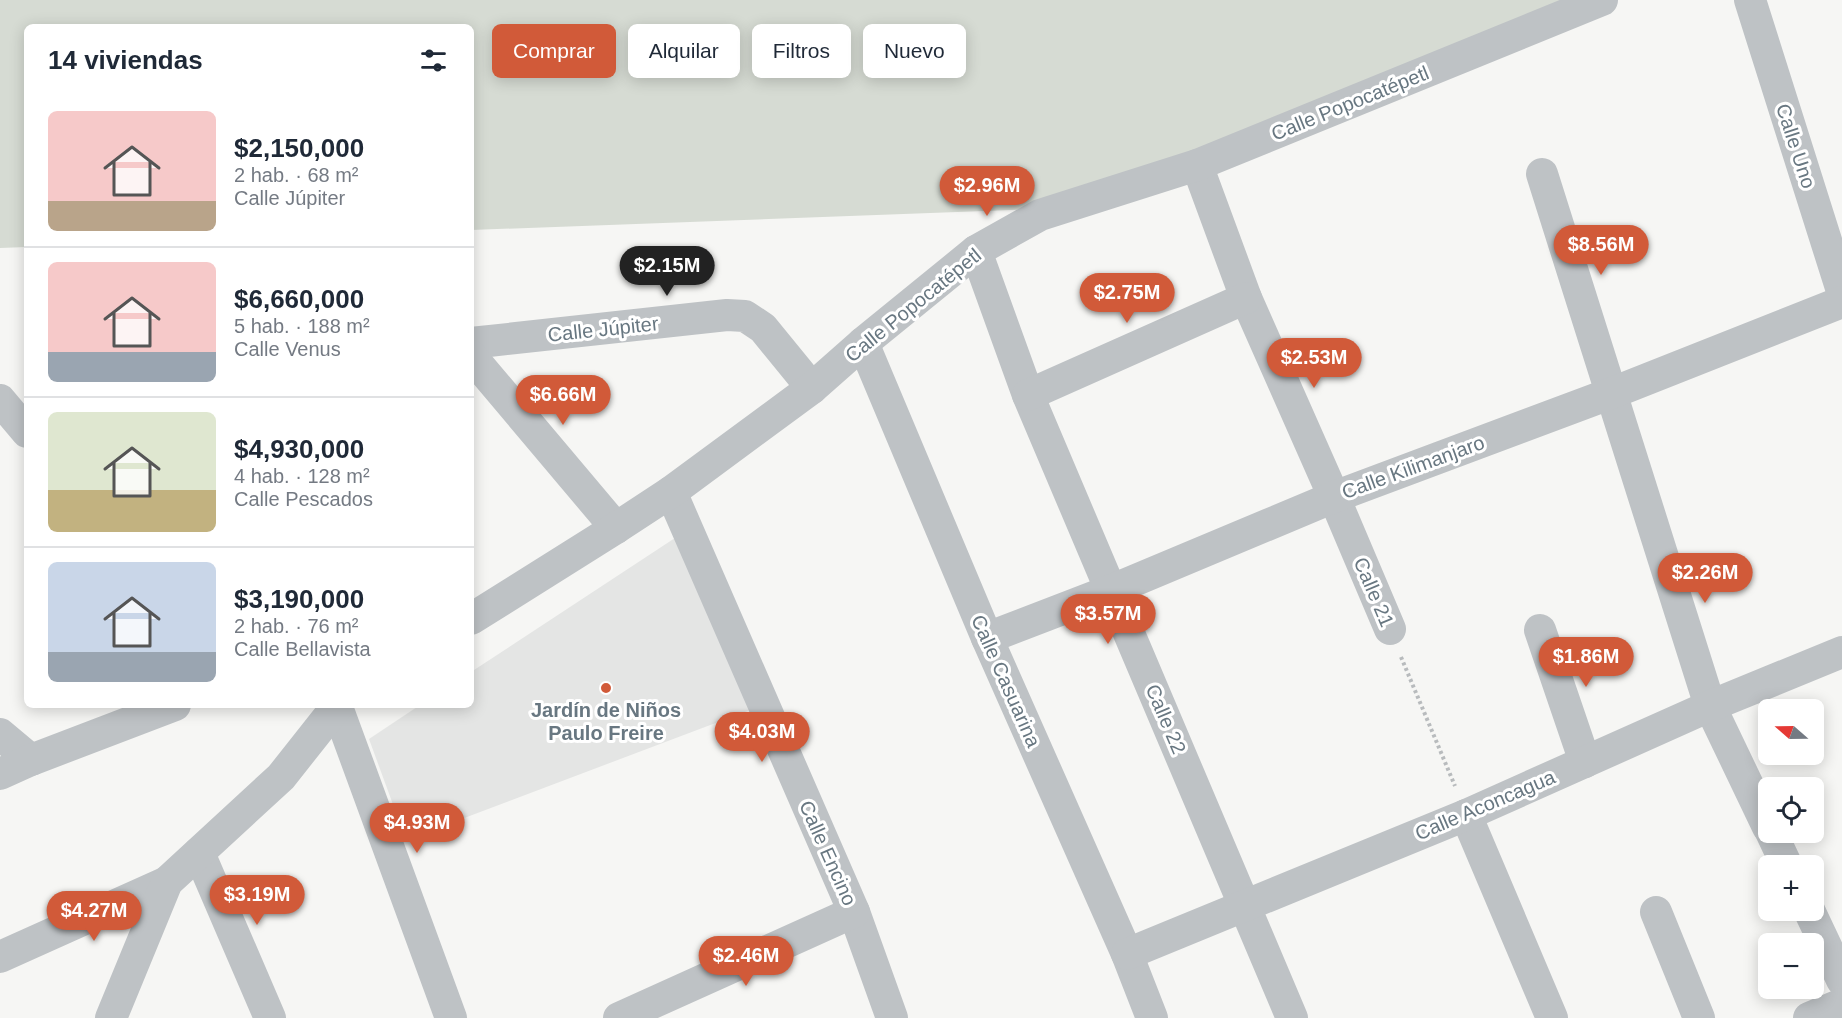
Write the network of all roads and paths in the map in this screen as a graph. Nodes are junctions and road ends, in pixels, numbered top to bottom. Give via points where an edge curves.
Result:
1 (1602, 0) edge
2 (1750, 0) edge
3 (1197, 165) junction
4 (1542, 174) dead end
5 (976, 251) junction
6 (1842, 291) edge
7 (1246, 298) junction
8 (1842, 302) edge
9 (474, 343) edge
10 (864, 343) junction
11 (474, 360) edge
12 (812, 388) junction
13 (1612, 393) junction
14 (1028, 395) junction
15 (0, 400) edge
16 (24, 428) edge
17 (671, 492) junction
18 (1334, 497) junction
19 (616, 528) junction
20 (1112, 590) junction
21 (474, 617) edge
22 (1390, 629) joint
23 (1540, 630) dead end
24 (987, 638) junction
25 (1842, 652) edge
26 (1710, 706) junction
27 (167, 708) edge
28 (335, 708) edge
29 (338, 708) edge
30 (0, 734) edge
31 (31, 760) junction
32 (1586, 762) junction
33 (0, 774) edge
34 (1758, 806) edge
35 (1466, 815) junction
36 (199, 853) junction
37 (167, 882) junction
38 (1245, 905) junction
39 (854, 912) junction
40 (1656, 912) dead end
41 (1814, 921) edge
42 (1127, 954) junction
43 (0, 957) edge
44 (1842, 980) edge
45 (1842, 1004) edge
46 (111, 1018) edge
47 (270, 1018) edge
48 (451, 1018) edge
49 (619, 1018) edge
50 (892, 1018) edge
51 (1152, 1018) edge
52 (1292, 1018) edge
53 (1552, 1018) edge
54 (1699, 1018) edge
55 (1809, 1018) edge

1 - 3 street, Calle Popocatépetl
2 - 6 street, Calle Uno
3 - 5 street, Calle Popocatépetl via 1040,215
3 - 7 street, Calle 21
4 - 13 street
5 - 10 street, Calle Popocatépetl
5 - 14 street, Calle 22
7 - 14 street
7 - 18 street, Calle 21
8 - 13 street, Calle Kilimanjaro
9 - 12 street, Calle Júpiter via 745,316 762,328
10 - 12 street, Calle Popocatépetl
10 - 24 street, Calle Casuarina
11 - 19 street
12 - 17 street, Calle Popocatépetl
13 - 18 street, Calle Kilimanjaro
13 - 26 street
14 - 20 street, Calle 22
15 - 16 street
17 - 19 street, Calle Popocatépetl
17 - 39 street, Calle Encino
18 - 20 street, Calle Kilimanjaro
18 - 22 street, Calle 21
19 - 21 street, Calle Popocatépetl
20 - 24 street, Calle Kilimanjaro
20 - 38 street, Calle 22
22 - 35 path, Calle 21
23 - 32 street
24 - 42 street, Calle Casuarina
25 - 26 street, Calle Aconcagua
26 - 32 street, Calle Aconcagua
26 - 34 street
27 - 31 street
28 - 36 street via 281,777
29 - 48 street
30 - 31 street
31 - 33 street
32 - 35 street, Calle Aconcagua
35 - 38 street, Calle Aconcagua
35 - 53 street
36 - 37 street
36 - 47 street
37 - 43 street
37 - 46 street
38 - 42 street, Calle Aconcagua
38 - 52 street, Calle 22
39 - 49 street
39 - 50 street, Calle Encino
40 - 54 street
41 - 44 street
42 - 51 street, Calle Casuarina
45 - 55 street

